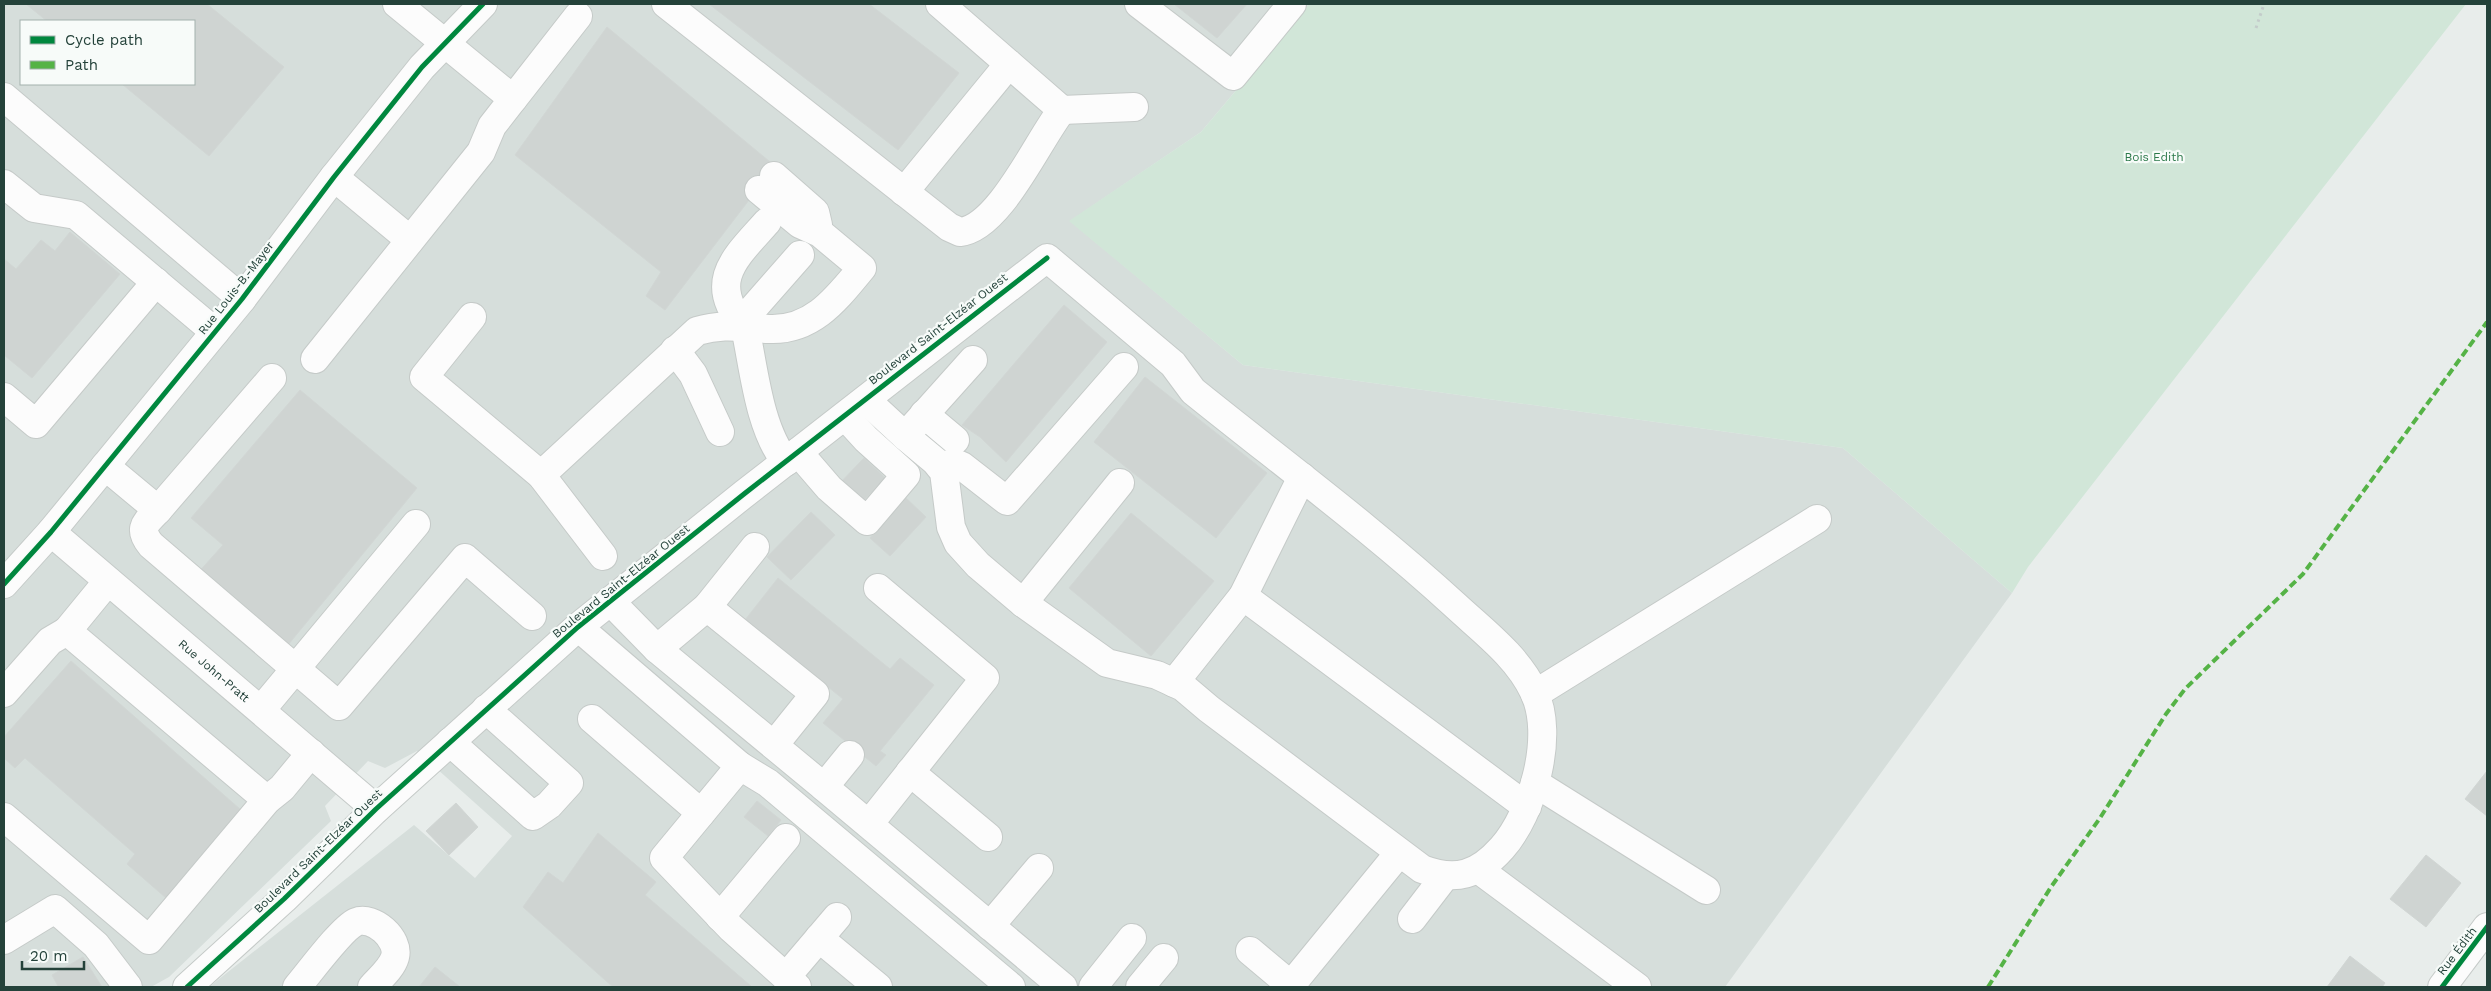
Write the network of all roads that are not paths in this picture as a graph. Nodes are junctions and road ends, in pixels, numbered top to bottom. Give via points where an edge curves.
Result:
1 (397, 4) edge
2 (483, 4) edge
3 (666, 4) edge
4 (940, 4) edge
5 (1139, 4) edge
6 (1292, 4) edge
7 (578, 16) dead end
8 (446, 44) junction
9 (1009, 64) junction
10 (4, 97) edge
11 (513, 99) junction
12 (1134, 107) dead end
13 (1062, 110) junction
14 (334, 177) junction
15 (767, 183) dead end
16 (4, 184) edge
17 (904, 192) junction
18 (767, 222) dead end
19 (410, 240) junction
20 (800, 255) dead end
21 (156, 282) junction
22 (242, 299) junction
23 (472, 317) dead end
24 (745, 327) junction
25 (216, 332) junction
26 (675, 350) junction
27 (315, 359) dead end
28 (973, 360) dead end
29 (1124, 367) dead end
30 (272, 378) dead end
31 (4, 397) edge
32 (866, 400) junction
33 (924, 414) junction
34 (845, 416) junction
35 (720, 432) dead end
36 (905, 436) junction
37 (955, 440) dead end
38 (792, 457) junction
39 (105, 466) junction
40 (940, 466) junction
41 (1294, 470) junction
42 (541, 475) junction
43 (1120, 484) dead end
44 (158, 510) junction
45 (1817, 519) dead end
46 (416, 524) dead end
47 (51, 532) junction
48 (755, 547) dead end
49 (603, 556) dead end
50 (108, 581) junction
51 (4, 584) edge
52 (878, 588) dead end
53 (1243, 596) junction
54 (610, 601) junction
55 (1023, 603) junction
56 (707, 607) junction
57 (532, 616) dead end
58 (578, 628) junction
59 (67, 631) junction
60 (657, 649) junction
61 (296, 669) junction
62 (1174, 682) junction
63 (4, 693) edge
64 (1535, 694) junction
65 (486, 709) junction
66 (261, 710) junction
67 (592, 719) dead end
68 (450, 742) junction
69 (774, 745) junction
70 (311, 753) junction
71 (850, 755) dead end
72 (740, 766) junction
73 (910, 772) junction
74 (824, 787) junction
75 (1531, 795) junction
76 (267, 800) junction
77 (376, 810) junction
78 (701, 813) junction
79 (4, 817) edge
80 (869, 824) junction
81 (988, 837) dead end
82 (786, 838) dead end
83 (1399, 853) junction
84 (1039, 868) dead end
85 (1478, 869) junction
86 (1445, 876) junction
87 (1706, 890) dead end
88 (720, 916) junction
89 (837, 917) dead end
90 (1412, 919) dead end
91 (990, 926) junction
92 (2487, 926) edge
93 (819, 938) junction
94 (1132, 938) dead end
95 (4, 940) edge
96 (1250, 951) dead end
97 (1164, 958) dead end
98 (791, 982) edge
99 (1292, 986) edge
100 (128, 987) edge
101 (187, 987) edge
102 (297, 987) edge
103 (372, 987) edge
104 (878, 987) edge
105 (1011, 987) edge
106 (1063, 987) edge
107 (1093, 987) edge
108 (1140, 987) edge
109 (1637, 987) edge
110 (2442, 987) edge

1 - 8 street
2 - 8 street, Rue Louis-B.-Mayer
3 - 17 street
4 - 9 street
5 - 6 street via 1233,76
7 - 11 street
8 - 11 street
8 - 14 street, Rue Louis-B.-Mayer via 422,67
9 - 13 street
9 - 17 street
10 - 22 street
11 - 19 street via 492,126 481,152
12 - 13 street
13 - 17 street via 1019,179 990,214 966,232 949,228
14 - 19 street
14 - 22 street, Rue Louis-B.-Mayer
15 - 24 street via 800,224 820,232 862,268 830,305 814,318 791,327
16 - 21 street via 34,208 76,214
18 - 24 street via 727,272 732,313
19 - 27 street
20 - 24 street via 750,312
21 - 25 street
21 - 31 street via 36,424
22 - 25 street, Rue Louis-B.-Mayer
23 - 42 street via 424,377
24 - 26 street via 718,325 697,331
24 - 38 street via 766,422 776,449
25 - 39 street, Rue Louis-B.-Mayer
26 - 35 street via 693,374
26 - 42 street
28 - 33 street
29 - 40 street via 1007,501 962,466 955,463
30 - 44 street
32 - 34 street, Boulevard Saint-Elzéar Ouest
32 - 36 street
32 - 41 street, Boulevard Saint-Elzéar Ouest via 1046,258 1173,364 1193,391
33 - 36 street
33 - 37 street
34 - 38 street, Boulevard Saint-Elzéar Ouest
34 - 38 street via 906,475 867,521
36 - 40 street
38 - 54 street, Boulevard Saint-Elzéar Ouest
39 - 44 street
39 - 47 street, Rue Louis-B.-Mayer
40 - 55 street via 946,480 951,527 958,543
41 - 53 street
41 - 64 street via 1478,626 1518,666
42 - 49 street
43 - 55 street
44 - 61 street via 144,528 143,534 151,545
45 - 64 street
46 - 61 street
47 - 50 street, Rue John-Pratt
47 - 51 street, Rue Louis-B.-Mayer
48 - 56 street
50 - 59 street
50 - 66 street, Rue John-Pratt
52 - 73 street via 985,678
53 - 62 street
53 - 75 street
54 - 58 street, Boulevard Saint-Elzéar Ouest
54 - 60 street
55 - 62 street via 1107,663
56 - 60 street
56 - 69 street via 815,694
57 - 61 street via 465,558 339,706
58 - 65 street, Boulevard Saint-Elzéar Ouest
58 - 72 street
59 - 63 street via 50,641
59 - 76 street
60 - 69 street
61 - 66 street
62 - 83 street
64 - 75 street via 1542,745
65 - 68 street, Boulevard Saint-Elzéar Ouest
65 - 68 street via 569,782 549,805 533,816
66 - 70 street, Rue John-Pratt
67 - 78 street
68 - 77 street, Boulevard Saint-Elzéar Ouest
69 - 74 street
70 - 76 street via 282,788
70 - 77 street, Rue John-Pratt
71 - 74 street
72 - 78 street
72 - 105 street via 768,783
73 - 80 street
73 - 81 street
74 - 80 street
75 - 85 street via 1504,846
75 - 87 street
76 - 79 street via 149,940
77 - 101 street, Boulevard Saint-Elzéar Ouest
78 - 88 street via 664,858
80 - 91 street
82 - 88 street
83 - 86 street via 1422,869
83 - 99 street
84 - 91 street
85 - 86 street via 1458,876
85 - 109 street
86 - 90 street
88 - 98 street
89 - 93 street
91 - 106 street
92 - 110 street, Rue Édith
93 - 98 street
93 - 104 street
94 - 107 street
95 - 100 street via 55,909 96,945
96 - 99 street
97 - 108 street
102 - 103 street via 351,925 365,921 375,923 388,935 396,950 391,964

